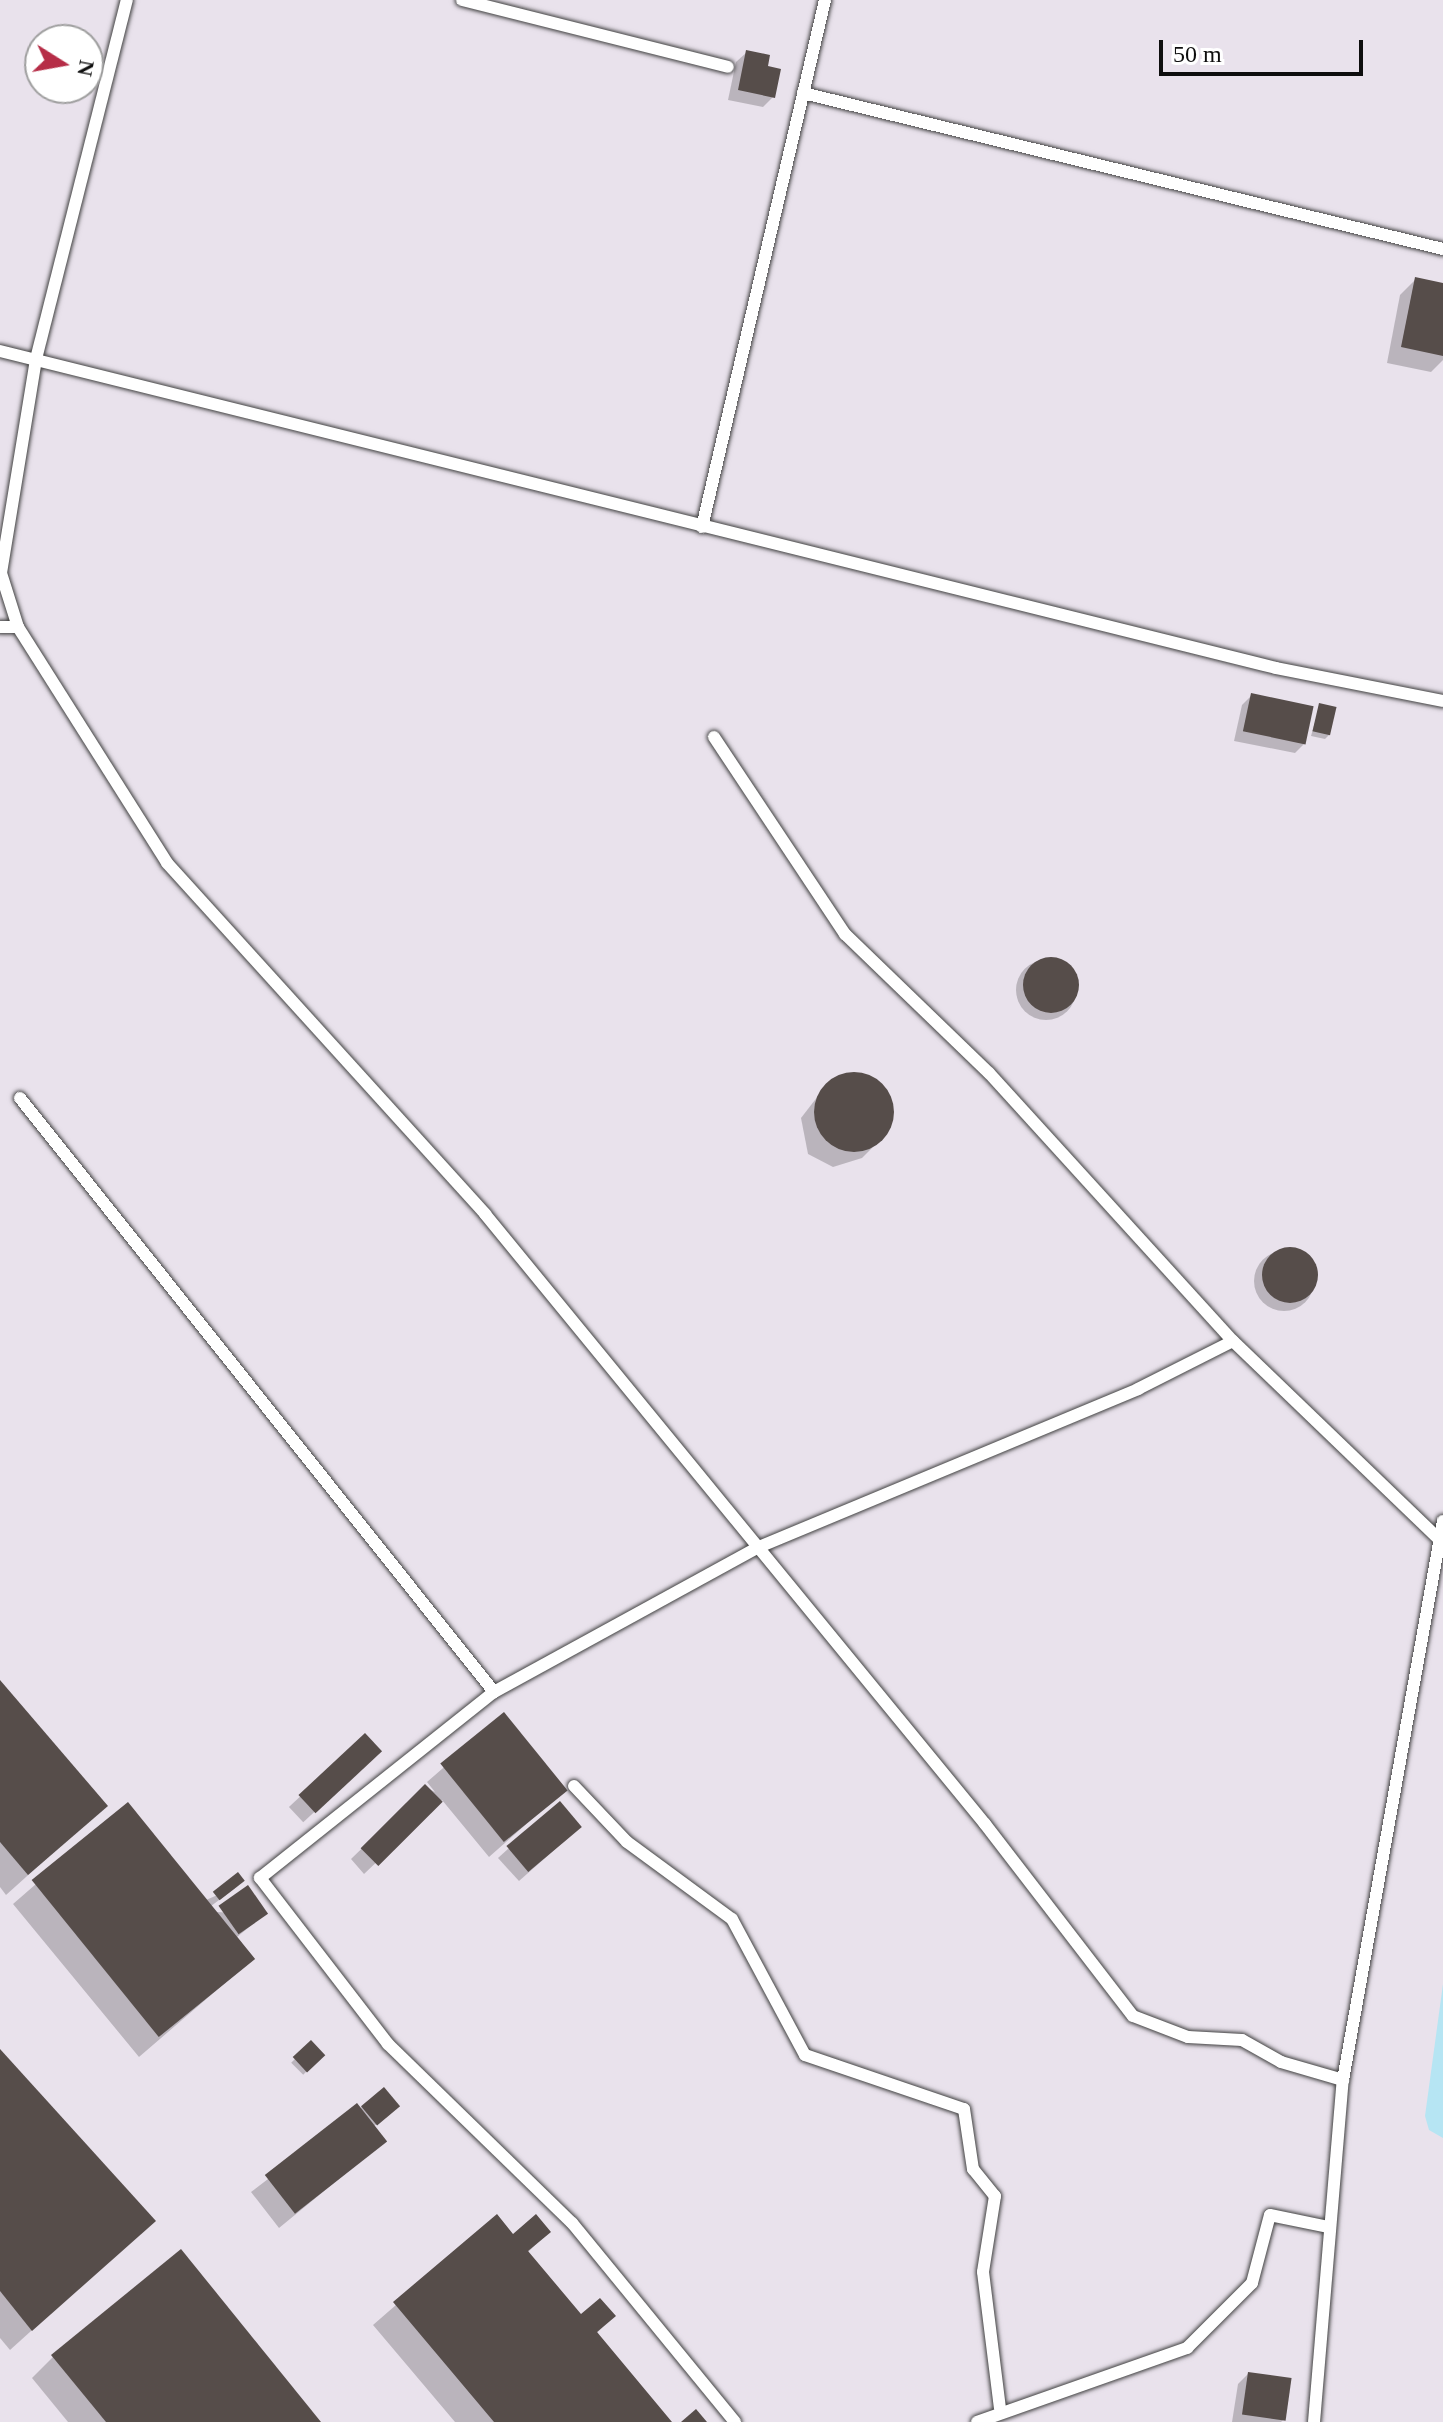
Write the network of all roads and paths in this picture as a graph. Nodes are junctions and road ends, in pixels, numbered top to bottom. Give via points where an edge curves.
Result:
1 (127, 0) edge
2 (462, 0) edge
3 (825, 0) edge
4 (728, 67) dead end
5 (803, 93) junction
6 (1443, 249) edge
7 (0, 351) edge
8 (36, 359) junction
9 (702, 527) junction
10 (0, 627) edge
11 (18, 627) junction
12 (1443, 701) edge
13 (714, 737) dead end
14 (20, 1098) dead end
15 (1233, 1341) junction
16 (1443, 1521) edge
17 (1441, 1542) edge
18 (759, 1547) junction
19 (494, 1692) junction
20 (574, 1786) dead end
21 (1343, 2080) junction
22 (1328, 2227) junction
23 (1000, 2408) junction
24 (735, 2422) edge
25 (977, 2422) edge
26 (1314, 2422) edge

1 - 8 lane
2 - 4 lane
3 - 5 lane
5 - 6 lane
5 - 9 lane
7 - 8 lane
8 - 9 lane
8 - 11 lane via 1,573
9 - 12 lane
10 - 11 lane
11 - 18 lane via 167,863 485,1214
13 - 15 lane via 845,934 989,1073
14 - 19 lane
15 - 17 lane
15 - 18 lane via 1138,1389
16 - 17 lane
17 - 21 lane
18 - 19 lane
18 - 21 lane via 1133,2016 1188,2037 1242,2040
19 - 24 lane via 260,1878 388,2044 572,2223
20 - 23 lane via 627,1842 732,1919 805,2055 964,2109 973,2169 995,2196 983,2272
21 - 22 lane
22 - 23 lane via 1270,2215 1252,2283 1187,2348
22 - 26 lane
23 - 25 lane

